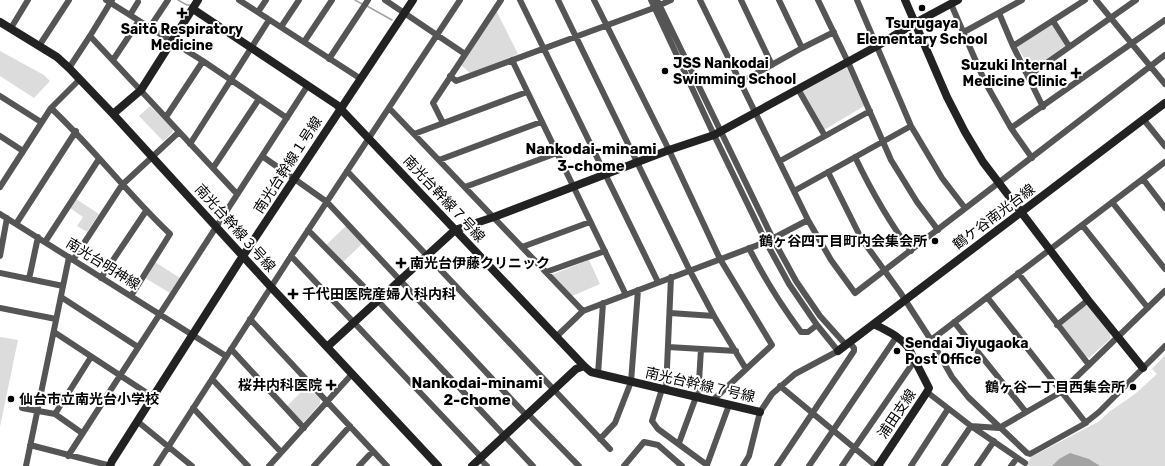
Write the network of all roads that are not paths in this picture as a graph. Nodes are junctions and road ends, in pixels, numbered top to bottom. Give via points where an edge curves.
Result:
1 (28, 0) edge
2 (69, 0) edge
3 (168, 0) edge
4 (198, 0) edge
5 (239, 0) edge
6 (266, 0) edge
7 (299, 0) edge
8 (332, 0) edge
9 (385, 0) edge
10 (413, 0) edge
11 (460, 0) edge
12 (501, 0) edge
13 (520, 0) edge
14 (558, 0) edge
15 (594, 0) edge
16 (651, 0) edge
17 (671, 0) edge
18 (700, 0) edge
19 (741, 0) edge
20 (779, 0) edge
21 (818, 0) edge
22 (857, 0) edge
23 (905, 0) edge
24 (1022, 0) edge
25 (1085, 0) edge
26 (1096, 0) edge
27 (1136, 0) edge
28 (109, 1) edge
29 (138, 2) dead end
30 (954, 2) edge
31 (366, 3) edge
32 (657, 4) edge
33 (193, 9) junction
34 (258, 12) junction
35 (404, 13) junction
36 (999, 13) junction
37 (130, 15) junction
38 (1111, 18) junction
39 (269, 20) junction
40 (1165, 20) edge
41 (139, 21) junction
42 (1053, 21) junction
43 (0, 22) edge
44 (914, 23) junction
45 (607, 25) junction
46 (150, 27) junction
47 (281, 27) junction
48 (11, 28) junction
49 (834, 32) junction
50 (964, 32) junction
51 (437, 35) junction
52 (90, 36) junction
53 (575, 37) junction
54 (172, 41) junction
55 (304, 42) junction
56 (1132, 44) junction
57 (39, 46) junction
58 (877, 46) junction
59 (1013, 46) junction
60 (1069, 46) junction
61 (251, 48) junction
62 (544, 48) junction
63 (802, 48) junction
64 (465, 54) junction
65 (1165, 55) edge
66 (329, 59) junction
67 (113, 60) junction
68 (512, 60) junction
69 (203, 61) junction
70 (848, 62) junction
71 (772, 65) junction
72 (1150, 66) junction
73 (69, 68) junction
74 (450, 76) junction
75 (1028, 76) junction
76 (80, 79) junction
77 (361, 79) junction
78 (231, 80) junction
79 (741, 82) junction
80 (1165, 84) edge
81 (308, 86) junction
82 (798, 89) junction
83 (141, 90) junction
84 (527, 92) junction
85 (0, 96) edge
86 (260, 99) junction
87 (1165, 103) edge
88 (1043, 107) junction
89 (51, 108) junction
90 (389, 108) junction
91 (341, 109) junction
92 (870, 111) junction
93 (755, 112) junction
94 (113, 114) junction
95 (166, 117) junction
96 (287, 118) junction
97 (1144, 120) junction
98 (41, 122) junction
99 (541, 122) junction
100 (443, 123) junction
101 (911, 126) junction
102 (1011, 128) junction
103 (76, 131) junction
104 (179, 132) junction
105 (717, 133) junction
106 (414, 134) junction
107 (0, 136) edge
108 (825, 136) junction
109 (369, 138) junction
110 (884, 141) junction
111 (190, 144) junction
112 (1165, 146) edge
113 (669, 150) junction
114 (23, 151) junction
115 (557, 153) junction
116 (262, 156) junction
117 (153, 157) junction
118 (855, 157) junction
119 (1032, 158) junction
120 (99, 159) junction
121 (439, 160) junction
122 (780, 161) junction
123 (637, 162) junction
124 (1165, 162) edge
125 (213, 168) junction
126 (347, 171) junction
127 (828, 172) junction
128 (605, 174) junction
129 (3, 177) edge
130 (295, 178) junction
131 (1143, 180) junction
132 (999, 183) junction
133 (122, 185) junction
134 (573, 186) junction
135 (0, 187) edge
136 (465, 187) junction
137 (794, 191) junction
138 (237, 194) junction
139 (327, 202) junction
140 (1112, 202) junction
141 (965, 208) junction
142 (1165, 208) edge
143 (146, 211) junction
144 (1022, 212) junction
145 (0, 214) edge
146 (494, 217) junction
147 (7, 218) junction
148 (808, 220) junction
149 (590, 222) junction
150 (16, 224) junction
151 (1082, 225) junction
152 (216, 227) junction
153 (308, 230) junction
154 (455, 230) junction
155 (938, 230) junction
156 (38, 237) junction
157 (773, 239) junction
158 (44, 242) junction
159 (766, 242) junction
160 (522, 247) junction
161 (749, 248) junction
162 (1050, 249) junction
163 (605, 251) junction
164 (911, 251) junction
165 (427, 255) junction
166 (0, 256) edge
167 (244, 256) junction
168 (291, 256) junction
169 (71, 259) junction
170 (720, 259) junction
171 (1165, 269) edge
172 (690, 271) junction
173 (884, 271) junction
174 (0, 272) edge
175 (546, 272) junction
176 (1018, 273) junction
177 (101, 278) junction
178 (671, 278) junction
179 (30, 279) junction
180 (401, 279) junction
181 (658, 282) junction
182 (63, 286) junction
183 (271, 287) junction
184 (638, 290) junction
185 (1165, 291) edge
186 (626, 295) junction
187 (61, 296) junction
188 (131, 296) junction
189 (987, 297) junction
190 (1088, 300) junction
191 (378, 301) junction
192 (905, 301) junction
193 (603, 303) junction
194 (0, 308) edge
195 (1148, 308) junction
196 (583, 311) junction
197 (159, 314) junction
198 (670, 314) junction
199 (714, 316) junction
200 (56, 319) junction
201 (250, 319) junction
202 (355, 322) junction
203 (954, 322) junction
204 (874, 324) junction
205 (817, 325) junction
206 (1057, 326) junction
207 (54, 332) junction
208 (193, 335) junction
209 (897, 336) junction
210 (1118, 336) junction
211 (556, 337) junction
212 (931, 340) junction
213 (848, 344) junction
214 (1165, 346) edge
215 (138, 347) junction
216 (327, 347) junction
217 (668, 347) junction
218 (231, 349) junction
219 (701, 349) junction
220 (736, 351) junction
221 (838, 351) junction
222 (226, 356) junction
223 (91, 357) junction
224 (915, 360) junction
225 (1089, 365) junction
226 (584, 366) junction
227 (1143, 368) junction
228 (746, 369) junction
229 (352, 374) junction
230 (598, 374) junction
231 (119, 376) junction
232 (212, 378) junction
233 (631, 382) junction
234 (780, 386) junction
235 (553, 390) junction
236 (664, 390) junction
237 (927, 392) junction
238 (1061, 392) junction
239 (153, 397) junction
240 (697, 398) junction
241 (712, 401) junction
242 (327, 402) junction
243 (729, 405) junction
244 (22, 408) dead end
245 (193, 408) junction
246 (948, 409) junction
247 (37, 411) junction
248 (760, 412) junction
249 (1026, 412) junction
250 (55, 414) junction
251 (527, 414) junction
252 (812, 414) junction
253 (137, 421) junction
254 (1086, 423) junction
255 (350, 426) junction
256 (971, 426) junction
257 (304, 428) junction
258 (1000, 428) junction
259 (833, 431) junction
260 (82, 433) junction
261 (504, 436) junction
262 (600, 439) junction
263 (994, 441) junction
264 (678, 443) junction
265 (30, 445) junction
266 (168, 447) junction
267 (610, 449) dead end
268 (854, 449) junction
269 (373, 451) junction
270 (282, 452) junction
271 (68, 456) junction
272 (480, 458) junction
273 (1017, 458) junction
274 (1025, 463) dead end
275 (191, 465) edge
276 (628, 465) edge
277 (26, 466) edge
278 (110, 466) edge
279 (156, 466) edge
280 (248, 466) edge
281 (269, 466) edge
282 (314, 466) edge
283 (360, 466) edge
284 (387, 466) edge
285 (438, 466) edge
286 (472, 466) edge
287 (486, 466) edge
288 (533, 466) edge
289 (579, 466) edge
290 (682, 466) edge
291 (743, 466) edge
292 (777, 466) edge
293 (810, 466) edge
294 (842, 466) edge
295 (877, 466) edge
296 (911, 466) edge
297 (944, 466) edge
298 (977, 466) edge
299 (1011, 466) edge

1 - 48 street
2 - 57 street
3 - 46 street
4 - 33 street
5 - 34 street
6 - 34 street
7 - 47 street
8 - 55 street
9 - 35 street
10 - 35 street, 南光台幹線１号線
11 - 51 street
12 - 64 street
13 - 62 street
14 - 53 street
15 - 45 street
16 - 32 street
17 - 32 street
18 - 79 street
19 - 71 street
20 - 63 street
21 - 49 street
22 - 58 street
23 - 44 street
24 - 36 street
25 - 42 street
26 - 38 street
27 - 38 street
28 - 37 street
28 - 52 street
29 - 37 street
30 - 44 street
30 - 50 street
31 - 66 street
32 - 45 street
32 - 105 street
33 - 54 street
33 - 61 street, 南光台幹線７号線
34 - 39 street
35 - 51 street
35 - 77 street, 南光台幹線１号線
36 - 50 street
36 - 59 street
37 - 41 street
38 - 56 street
38 - 60 street
39 - 47 street
39 - 61 street
40 - 56 street
41 - 46 street
41 - 67 street
42 - 59 street
42 - 60 street
43 - 48 street, 南光台幹線３号線
44 - 58 street
44 - 132 street via 965,132
45 - 53 street
45 - 113 street
46 - 54 street
47 - 55 street
48 - 57 street, 南光台幹線３号線
49 - 63 street
49 - 70 street
50 - 102 street via 985,82
51 - 64 street
51 - 90 street
52 - 67 street
52 - 73 street
53 - 62 street
53 - 123 street
54 - 69 street
54 - 83 street
55 - 66 street
56 - 72 street
56 - 88 street
57 - 73 street, 南光台幹線３号線
58 - 70 street
58 - 101 street
59 - 75 street
60 - 75 street
61 - 78 street
61 - 81 street, 南光台幹線７号線
62 - 68 street
62 - 128 street
63 - 71 street
64 - 74 street
65 - 72 street
66 - 77 street
67 - 83 street
68 - 74 street via 456,81
68 - 84 street
69 - 78 street
69 - 95 street
70 - 82 street
70 - 92 street
71 - 79 street
72 - 80 street
72 - 119 street
73 - 76 street, 南光台幹線３号線
74 - 100 street via 433,103
75 - 88 street
76 - 89 street
76 - 94 street, 南光台幹線３号線
77 - 91 street, 南光台幹線１号線
78 - 86 street
78 - 111 street
79 - 93 street
81 - 91 street, 南光台幹線７号線
81 - 96 street
82 - 93 street
82 - 108 street
83 - 94 street
83 - 95 street
84 - 99 street
84 - 100 street
85 - 98 street
86 - 96 street
86 - 125 street
87 - 97 street, 鶴ケ谷南光台線
88 - 102 street
89 - 98 street
89 - 103 street
90 - 106 street
90 - 109 street
91 - 109 street, 南光台幹線７号線
91 - 130 street, 南光台幹線１号線
92 - 108 street
92 - 110 street
93 - 105 street
93 - 122 street
94 - 117 street, 南光台幹線３号線
95 - 104 street
96 - 116 street
97 - 112 street
97 - 144 street, 鶴ケ谷南光台線
98 - 114 street
99 - 115 street
99 - 121 street
100 - 106 street
101 - 110 street
101 - 141 street via 942,178
102 - 119 street
103 - 120 street
103 - 150 street
104 - 111 street
104 - 117 street
105 - 113 street
105 - 157 street
105 - 159 street
106 - 121 street
107 - 114 street
108 - 122 street
109 - 126 street
109 - 154 street, 南光台幹線７号線
110 - 118 street
110 - 155 street via 903,180
111 - 125 street
113 - 123 street
113 - 170 street
114 - 129 street
115 - 134 street
115 - 136 street
116 - 130 street
116 - 138 street
117 - 133 street
117 - 152 street, 南光台幹線３号線
118 - 127 street
118 - 164 street via 884,212
119 - 132 street
120 - 133 street
120 - 158 street
121 - 136 street
122 - 137 street
123 - 128 street
123 - 172 street
124 - 131 street
125 - 138 street
126 - 139 street
126 - 165 street
127 - 137 street
127 - 173 street via 861,238
128 - 134 street
128 - 181 street
129 - 135 street
130 - 139 street
130 - 167 street, 南光台幹線１号線
131 - 140 street
131 - 142 street
132 - 141 street
132 - 144 street
133 - 143 street
133 - 169 street
134 - 146 street
134 - 149 street
136 - 146 street
137 - 148 street
138 - 152 street
139 - 153 street
139 - 180 street
140 - 151 street
140 - 171 street
141 - 155 street
143 - 177 street
143 - 188 street via 170,234
144 - 162 street
144 - 192 street, 鶴ケ谷南光台線
145 - 147 street, 南光台明神線
146 - 154 street
146 - 160 street
147 - 150 street, 南光台明神線
147 - 166 street
148 - 157 street
148 - 173 street via 831,260 855,293
149 - 160 street
149 - 163 street
150 - 156 street, 南光台明神線
151 - 162 street
151 - 195 street
152 - 167 street, 南光台幹線３号線
152 - 197 street
153 - 168 street
153 - 191 street
154 - 165 street
154 - 211 street, 南光台幹線７号線
155 - 164 street
156 - 158 street, 南光台明神線
156 - 179 street
157 - 159 street
157 - 213 street via 796,281 820,316
158 - 169 street, 南光台明神線
159 - 161 street
159 - 205 street via 789,284
160 - 175 street
161 - 170 street
161 - 205 street via 782,307 801,332 808,332
162 - 176 street
162 - 190 street
163 - 175 street
163 - 186 street
164 - 173 street
165 - 180 street
165 - 235 street
167 - 183 street, 南光台幹線３号線
167 - 208 street, 南光台幹線１号線
168 - 183 street
168 - 202 street
169 - 177 street, 南光台明神線
169 - 182 street
170 - 172 street
170 - 228 street via 772,345
172 - 178 street
172 - 199 street
173 - 192 street
174 - 179 street
175 - 196 street
176 - 189 street
176 - 206 street
177 - 188 street, 南光台明神線
178 - 181 street
178 - 198 street
179 - 182 street
180 - 191 street
180 - 251 street
181 - 184 street
182 - 187 street
183 - 201 street
183 - 216 street, 南光台幹線３号線
184 - 186 street
184 - 233 street
185 - 195 street
186 - 193 street
187 - 200 street
187 - 215 street
188 - 197 street, 南光台明神線
189 - 203 street
189 - 238 street
190 - 206 street
190 - 210 street
191 - 202 street
191 - 261 street
192 - 204 street, 鶴ケ谷南光台線
192 - 212 street
193 - 196 street
193 - 230 street
194 - 200 street
195 - 210 street
196 - 211 street
197 - 208 street, 南光台明神線
197 - 215 street
198 - 199 street
198 - 217 street
199 - 220 street
200 - 207 street
201 - 218 street
201 - 242 street
202 - 216 street
202 - 272 street
203 - 212 street
203 - 249 street
204 - 209 street, 浦田支線
204 - 213 street, 鶴ケ谷南光台線
205 - 221 street
206 - 225 street
207 - 223 street
207 - 247 street
208 - 222 street, 南光台明神線
208 - 239 street, 南光台幹線１号線
209 - 224 street, 浦田支線
209 - 259 street
210 - 225 street
210 - 227 street
211 - 226 street, 南光台幹線７号線
212 - 258 street via 952,378
213 - 221 street, 鶴ケ谷南光台線
213 - 252 street via 854,351
214 - 227 street
215 - 231 street
216 - 229 street, 南光台幹線３号線
217 - 219 street
217 - 236 street
218 - 222 street
218 - 257 street
219 - 220 street
219 - 240 street
220 - 228 street
221 - 234 street via 795,374
222 - 232 street
223 - 231 street
223 - 250 street
224 - 237 street, 浦田支線 via 928,385
224 - 268 street
225 - 238 street
226 - 230 street, 南光台幹線７号線
226 - 235 street via 576,369
227 - 254 street
228 - 241 street
229 - 242 street
229 - 285 street, 南光台幹線３号線
230 - 233 street, 南光台幹線７号線
231 - 239 street
231 - 260 street
232 - 245 street
232 - 270 street
233 - 236 street, 南光台幹線７号線
233 - 262 street via 614,423
234 - 248 street
234 - 252 street
235 - 251 street
235 - 262 street
236 - 240 street, 南光台幹線７号線
236 - 264 street via 652,421 658,429
237 - 246 street
237 - 295 street, 浦田支線
238 - 249 street
238 - 254 street
239 - 253 street, 南光台幹線１号線
240 - 241 street, 南光台幹線７号線
240 - 264 street
241 - 243 street, 南光台幹線７号線
242 - 255 street
242 - 257 street
243 - 248 street, 南光台幹線７号線
243 - 264 street via 707,465
244 - 247 street
245 - 266 street
245 - 280 street
246 - 256 street
246 - 296 street
247 - 250 street
247 - 265 street
248 - 291 street via 749,456
249 - 258 street
250 - 260 street
251 - 261 street
251 - 289 street
252 - 259 street
252 - 292 street
253 - 266 street
253 - 278 street, 南光台幹線１号線
254 - 258 street via 1030,454
255 - 269 street
255 - 282 street
256 - 258 street
256 - 263 street
256 - 297 street
257 - 270 street
259 - 268 street
259 - 293 street
260 - 271 street
261 - 272 street
261 - 288 street
262 - 267 street
263 - 273 street
263 - 298 street
265 - 271 street
265 - 277 street
266 - 275 street
266 - 279 street
268 - 294 street
268 - 295 street
269 - 283 street
269 - 284 street
270 - 281 street
271 - 278 street
272 - 286 street
272 - 287 street
273 - 274 street
273 - 299 street
276 - 290 street via 644,442 658,445

